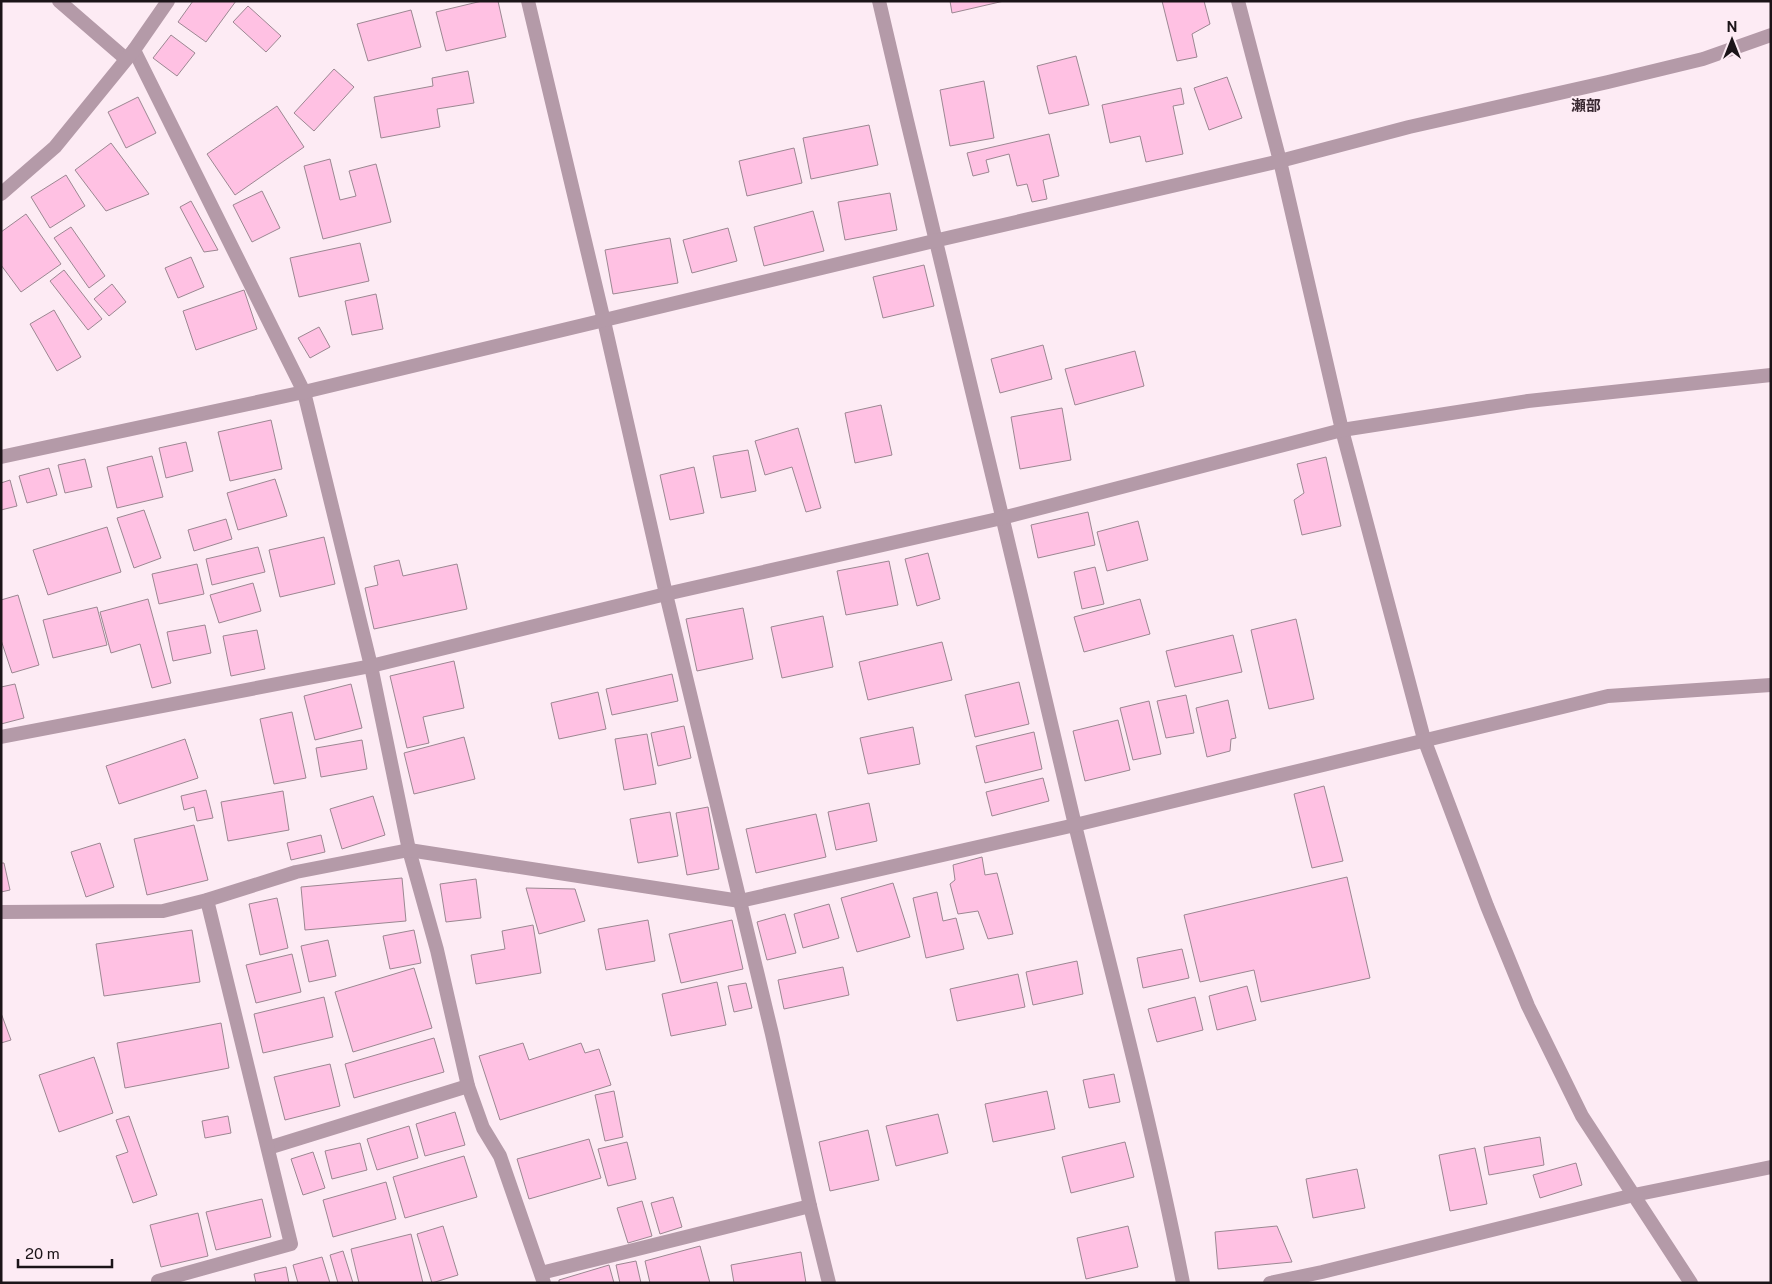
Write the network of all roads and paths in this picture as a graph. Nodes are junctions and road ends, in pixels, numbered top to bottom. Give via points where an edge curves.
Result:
1 (59, 1) edge
2 (168, 1) edge
3 (528, 1) edge
4 (880, 1) edge
5 (1238, 1) edge
6 (1771, 35) edge
7 (130, 55) junction
8 (1280, 161) junction
9 (1, 194) edge
10 (934, 241) junction
11 (604, 321) junction
12 (1771, 375) edge
13 (304, 392) junction
14 (1342, 430) junction
15 (1, 457) edge
16 (1002, 518) junction
17 (666, 594) junction
18 (371, 666) junction
19 (1771, 685) edge
20 (1, 737) edge
21 (1424, 739) junction
22 (1075, 825) junction
23 (409, 850) junction
24 (207, 900) junction
25 (740, 901) junction
26 (1, 912) edge
27 (468, 1086) junction
28 (268, 1148) junction
29 (1771, 1167) edge
30 (1634, 1195) junction
31 (810, 1206) junction
32 (543, 1278) edge
33 (158, 1281) dead end
34 (829, 1283) edge
35 (1183, 1283) edge
36 (1270, 1283) edge
37 (1691, 1283) edge

1 - 7 street
2 - 7 street
3 - 11 street
4 - 10 street
5 - 8 street
6 - 8 street via 1703,59 1409,127
7 - 9 street via 55,147
7 - 13 street
8 - 10 street
8 - 14 street
10 - 11 street
10 - 16 street
11 - 13 street
11 - 17 street
12 - 14 street via 1528,401
13 - 15 street
13 - 18 street
14 - 16 street
14 - 21 street
16 - 17 street
16 - 22 street
17 - 18 street
17 - 25 street
18 - 20 street
18 - 23 street
19 - 21 street via 1608,696
21 - 22 street
21 - 30 street via 1528,1006 1582,1116
22 - 25 street
22 - 35 street via 1126,1028
23 - 24 street via 296,872
23 - 25 street
23 - 27 street via 437,950
24 - 26 street via 163,911
24 - 28 street
25 - 31 street
27 - 28 street
27 - 32 street via 483,1128 500,1156
28 - 33 street via 291,1244
29 - 30 street
30 - 36 street
30 - 37 street
31 - 32 street
31 - 34 street

